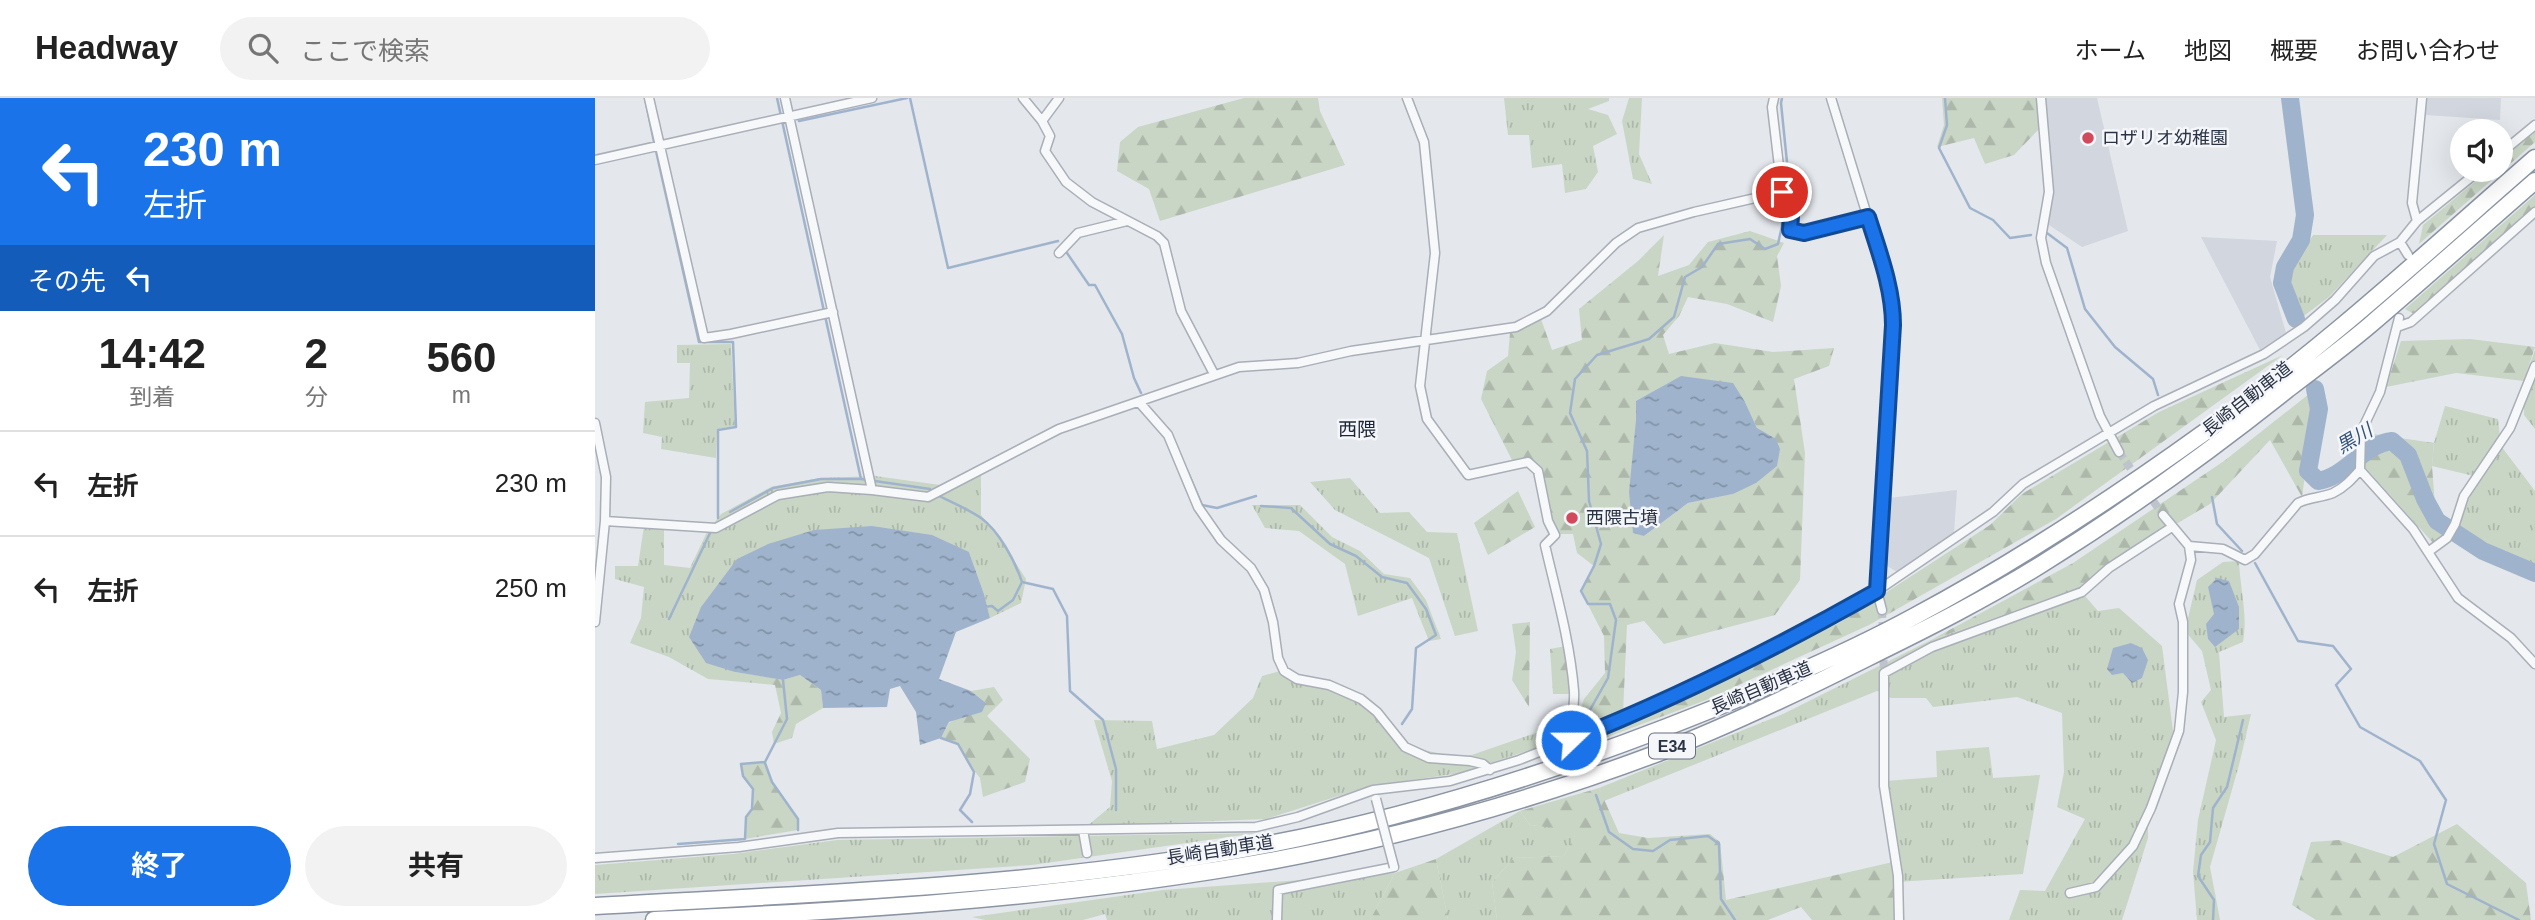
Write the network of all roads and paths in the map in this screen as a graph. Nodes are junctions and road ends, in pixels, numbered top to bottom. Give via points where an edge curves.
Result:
1 (649, 98) edge
2 (785, 98) edge
3 (872, 98) edge
4 (1023, 98) edge
5 (1059, 98) edge
6 (1407, 98) edge
7 (1774, 98) edge
8 (1831, 98) edge
9 (2041, 98) edge
10 (2422, 98) edge
11 (789, 116) junction
12 (1042, 121) junction
13 (2535, 125) edge
14 (2513, 143) edge
15 (660, 146) junction
16 (2535, 158) edge
17 (595, 160) edge
18 (2535, 181) edge
19 (2465, 182) edge
20 (1782, 192) junction
21 (2535, 212) edge
22 (1868, 217) junction
23 (1127, 221) junction
24 (2417, 221) junction
25 (2400, 242) junction
26 (1059, 253) dead end
27 (2408, 255) dead end
28 (833, 312) junction
29 (1425, 340) junction
30 (2535, 366) edge
31 (1214, 374) junction
32 (1139, 401) junction
33 (595, 423) edge
34 (2109, 434) junction
35 (2119, 452) tunnel mouth
36 (2360, 470) junction
37 (872, 490) junction
38 (2163, 514) tunnel mouth
39 (605, 521) junction
40 (2172, 527) junction
41 (2189, 546) junction
42 (2428, 552) junction
43 (1877, 591) junction
44 (1882, 610) tunnel mouth
45 (595, 622) edge
46 (2535, 664) edge
47 (1571, 740) junction
48 (1490, 769) junction
49 (1373, 790) junction
50 (1083, 830) junction
51 (1087, 853) dead end
52 (595, 858) edge
53 (2070, 893) dead end
54 (595, 906) edge
55 (654, 920) edge
56 (1277, 920) edge
57 (1899, 920) edge

1 - 15 street
2 - 11 street
3 - 11 street
4 - 12 street
5 - 12 street
6 - 29 street via 1424,142 1435,253
7 - 20 street
8 - 22 street
9 - 34 street via 2049,192 2041,238 2046,263
10 - 24 street via 2412,203
11 - 15 street
11 - 28 street
12 - 23 street via 1050,136 1045,151 1066,182
13 - 14 street
15 - 17 street
15 - 28 street via 704,338
16 - 54 highway, 長崎自動車道 / E34 via 2356,315 2218,422 2036,547 1851,648 1656,732 1507,785 1226,852 938,885
18 - 55 highway, 長崎自動車道 / E34 via 2366,328 2218,445 2094,531 1916,634 1811,687 1659,752 1432,824 1238,867 965,901
19 - 24 street
20 - 22 street via 1792,202 1790,230 1804,233
20 - 29 street via 1638,228 1616,243 1547,311 1516,327
21 - 36 street via 2411,322 2398,322 2380,392 2361,432
22 - 43 street via 1893,307
23 - 26 street via 1078,233
23 - 31 street via 1164,243 1181,311
24 - 25 street
25 - 27 street
25 - 34 street via 2374,256 2335,300 2264,354 2154,406
28 - 37 street
29 - 31 street
29 - 47 street via 1420,386 1427,419 1468,475 1528,462 1538,471 1555,535 1545,545 1568,645 1574,694
30 - 42 street via 2510,428 2464,496 2447,538
31 - 32 street
32 - 37 street via 1059,429 928,497
32 - 48 street via 1168,435 1198,507 1221,540 1251,568 1264,590 1284,671 1361,699 1405,747 1429,758 1470,761
33 - 39 street via 607,477
34 - 35 street
34 - 43 street via 2023,484 1993,512
36 - 41 street via 2338,491 2298,503 2245,560 2223,549
36 - 42 street
37 - 39 street via 828,487 778,495 716,528
38 - 40 street
39 - 45 street
40 - 41 street
40 - 57 street via 2109,568 2082,592 1932,647 1884,673 1884,786 1898,876
41 - 53 street via 2191,560 2179,604 2183,622 2179,731 2133,846 2096,887
42 - 46 street via 2458,598 2511,638
43 - 44 street
43 - 47 street via 1786,643
47 - 48 street
48 - 49 street via 1450,781
49 - 50 street via 1256,827
49 - 56 street, bridge via 1394,867 1278,890
50 - 51 street
50 - 52 street via 838,833

